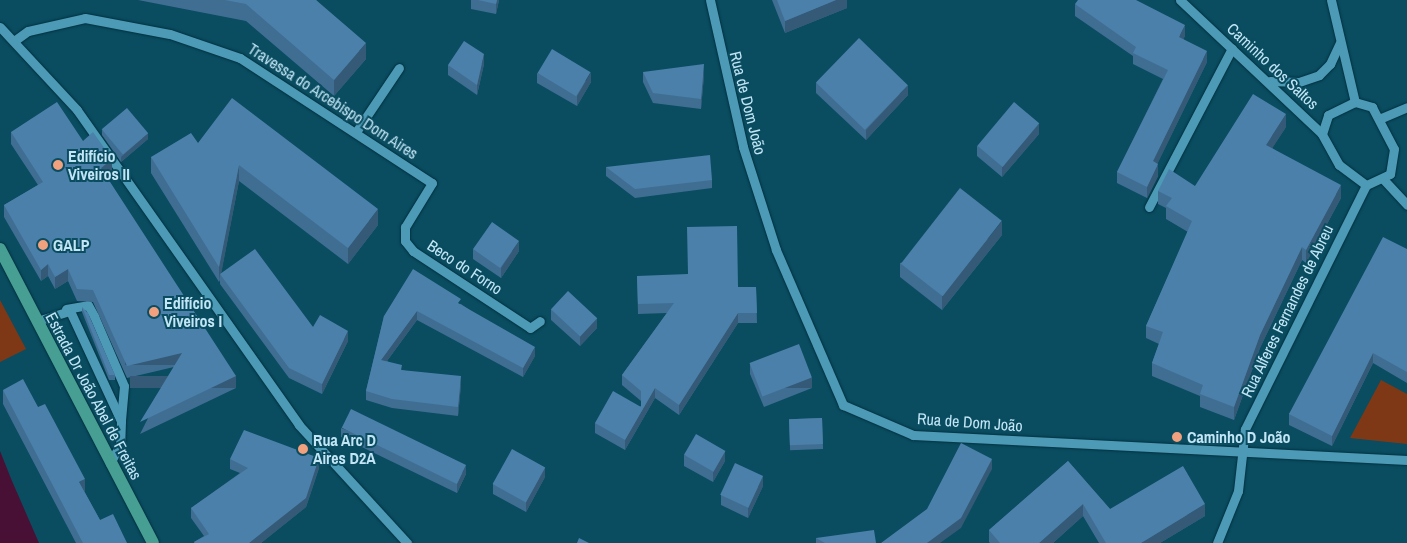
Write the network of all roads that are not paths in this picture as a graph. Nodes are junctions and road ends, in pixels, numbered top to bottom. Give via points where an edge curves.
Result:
1 (710, 0) edge
2 (1180, 0) edge
3 (1331, 0) edge
4 (0, 27) edge
5 (14, 41) junction
6 (1340, 42) junction
7 (1232, 48) junction
8 (399, 68) dead end
9 (1270, 82) junction
10 (1355, 102) junction
11 (1407, 107) edge
12 (1379, 119) junction
13 (356, 132) junction
14 (1322, 134) junction
15 (1384, 180) junction
16 (432, 183) joint
17 (1366, 185) junction
18 (1407, 206) edge
19 (1150, 207) dead end
20 (0, 249) edge
21 (3, 259) edge
22 (66, 310) junction
23 (37, 321) junction
24 (540, 321) dead end
25 (120, 421) junction
26 (1242, 452) junction
27 (1407, 460) edge
28 (110, 463) junction
29 (153, 543) edge
30 (407, 543) edge
31 (1217, 543) edge

1 - 26 street, Rua de Dom João via 747,162 776,250 843,405 913,435
2 - 7 street, Caminho dos Saltos
3 - 6 street
4 - 5 street
5 - 13 street, Travessa do Arcebispo Dom Aires via 28,30 85,18 170,34 240,58
5 - 30 street via 77,110 299,425
6 - 9 street via 1330,64 1319,75 1299,82
6 - 10 street
7 - 9 street, Caminho dos Saltos
7 - 19 street
8 - 13 street
9 - 14 street, Caminho dos Saltos
10 - 12 street via 1372,106
10 - 14 street via 1328,115
11 - 12 street
12 - 15 street via 1394,149 1390,174
13 - 16 street, Travessa do Arcebispo Dom Aires
14 - 17 street via 1339,165
15 - 17 street
15 - 18 street
16 - 24 street, Beco do Forno via 405,228 406,241 413,251 530,328
17 - 26 street, Rua Alferes Fernandes de Abreu via 1245,429
20 - 21 main road, Estrada Dr João Abel de Freitas
21 - 23 main road, Estrada Dr João Abel de Freitas
22 - 23 street
22 - 25 street
22 - 25 street via 88,305 94,316 124,386
23 - 28 main road, Estrada Dr João Abel de Freitas
25 - 28 street via 120,445
26 - 27 street, Rua de Dom João
26 - 31 street, Rua Alferes Fernandes de Abreu via 1238,491
28 - 29 main road, Estrada Dr João Abel de Freitas

